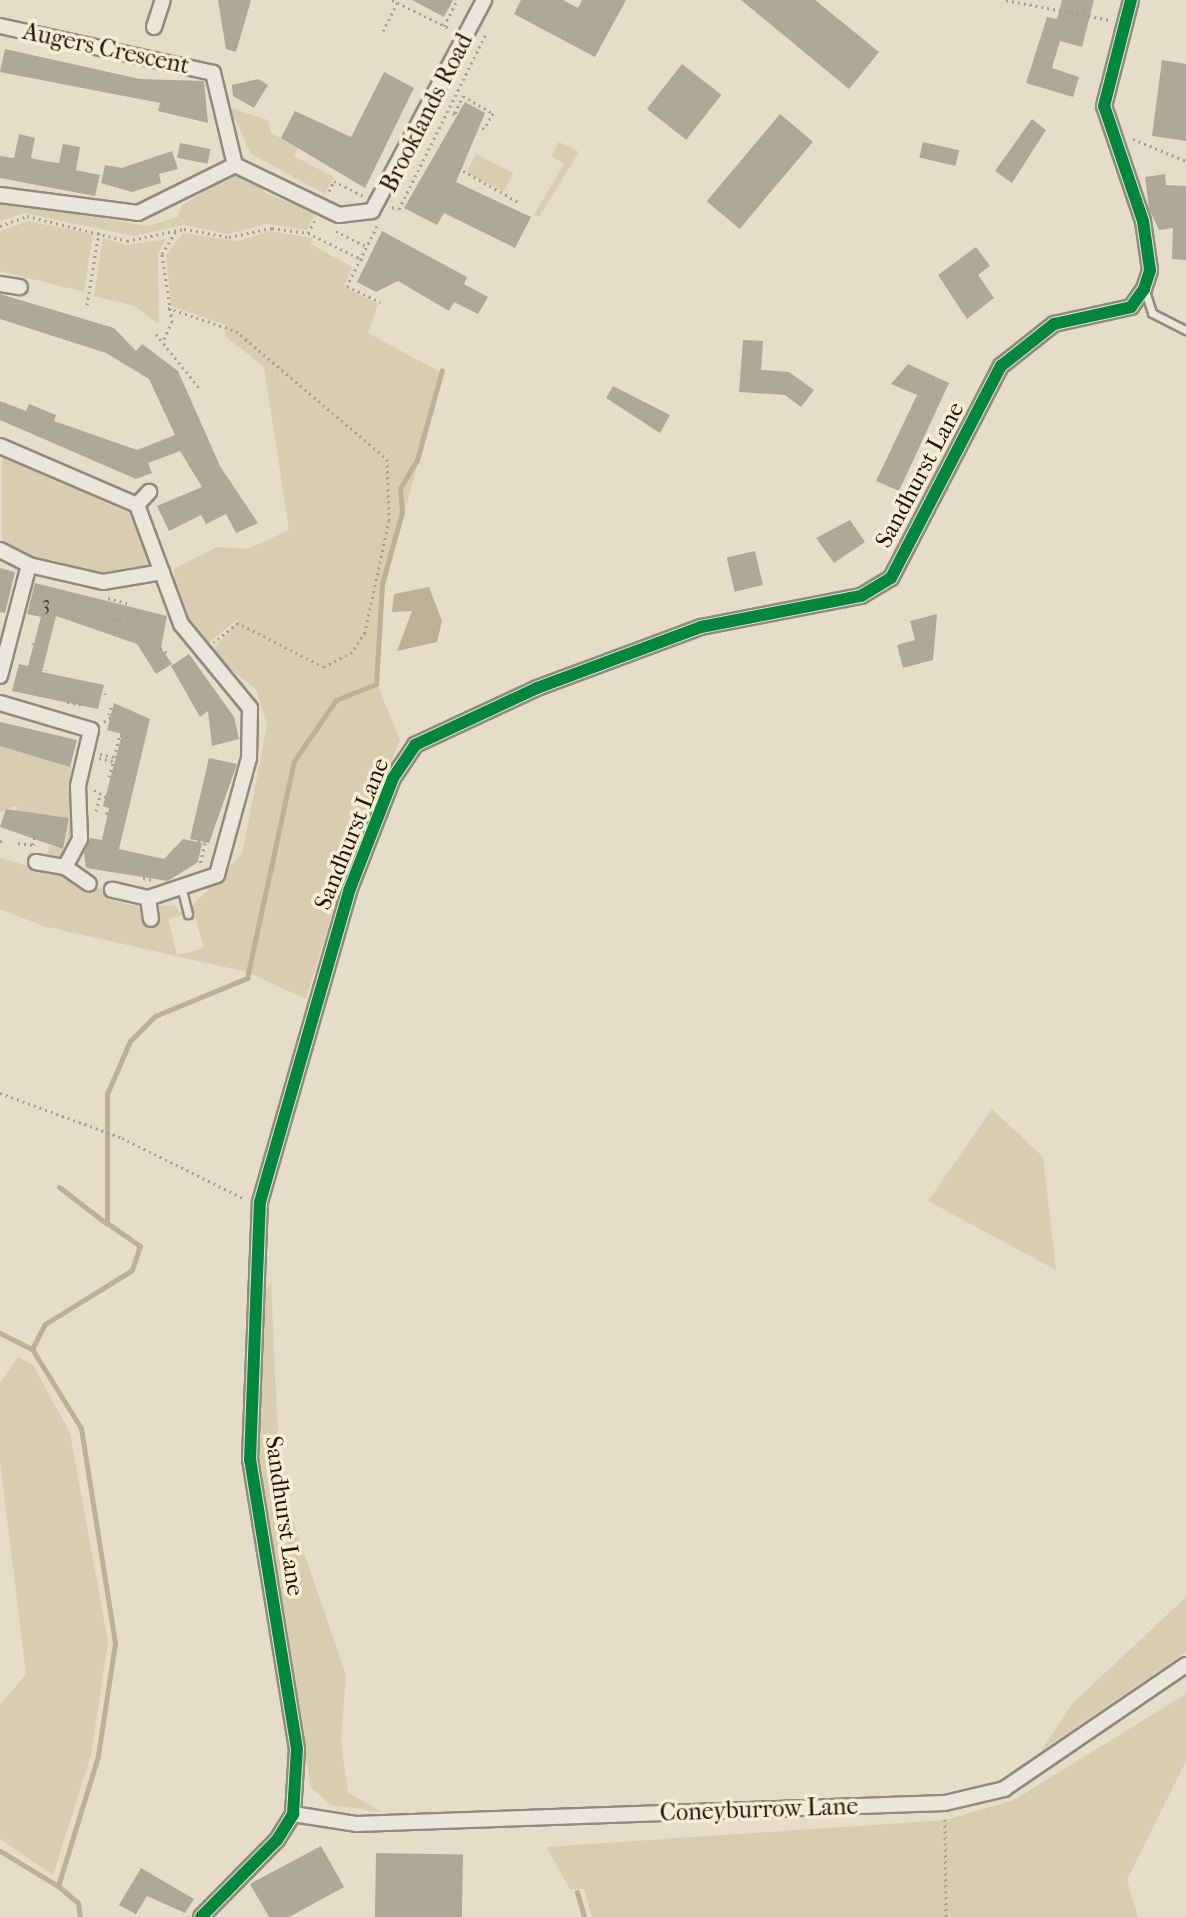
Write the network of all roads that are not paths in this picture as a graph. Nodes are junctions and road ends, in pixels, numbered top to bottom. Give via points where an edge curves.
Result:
1 (163, 0) edge
2 (484, 0) edge
3 (1131, 0) edge
4 (0, 26) edge
5 (154, 27) dead end
6 (235, 165) junction
7 (0, 195) edge
8 (0, 284) edge
9 (20, 287) dead end
10 (1144, 289) junction
11 (1131, 307) junction
12 (1152, 313) junction
13 (1186, 330) edge
14 (0, 446) edge
15 (149, 492) dead end
16 (137, 505) junction
17 (0, 550) edge
18 (29, 565) junction
19 (162, 572) junction
20 (0, 676) edge
21 (0, 703) edge
22 (36, 862) dead end
23 (65, 867) junction
24 (89, 884) dead end
25 (112, 890) dead end
26 (182, 890) junction
27 (148, 898) junction
28 (188, 914) dead end
29 (151, 919) dead end
30 (1186, 1665) edge
31 (293, 1814) junction
32 (201, 1917) edge

1 - 5 street
2 - 6 street, Brooklands Road via 382,202 358,215 322,205
3 - 10 street via 1121,22 1104,106 1143,221 1150,270
4 - 6 street, Augers Crescent via 213,73
6 - 7 street via 138,213
8 - 9 street
10 - 11 street
10 - 12 lane
11 - 12 lane
11 - 31 street, Sandhurst Lane via 1054,324 1022,342 1001,366 891,578 861,596 701,627 475,713 415,745 393,778 349,891 260,1202 250,1460 297,1749
12 - 13 lane
14 - 16 street
15 - 16 street
16 - 19 street
17 - 18 street
18 - 19 street via 103,582
18 - 20 street
19 - 26 street via 181,624 232,678 253,728 226,855 217,875
21 - 23 street via 91,730 78,786 80,839
22 - 23 street
23 - 24 street
25 - 27 street
26 - 27 street
26 - 28 lane
27 - 29 street
30 - 31 street, Coneyburrow Lane via 1004,1789 945,1803 357,1824
31 - 32 street via 277,1840

